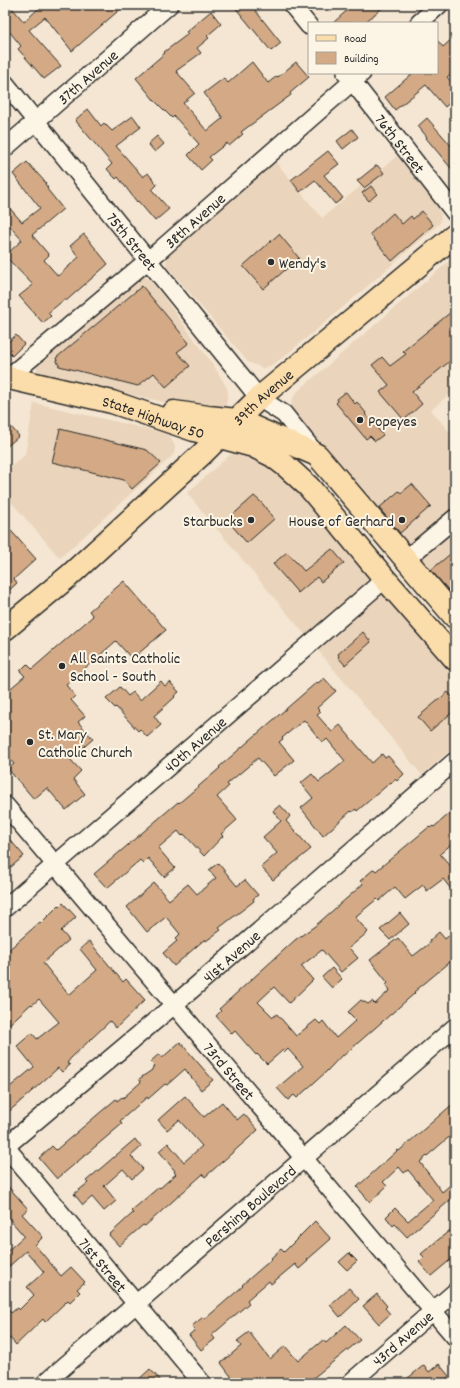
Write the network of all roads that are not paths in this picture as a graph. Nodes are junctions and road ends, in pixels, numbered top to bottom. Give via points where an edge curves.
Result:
1 (169, 5) edge
2 (292, 5) edge
3 (439, 5) edge
4 (420, 22) edge
5 (308, 25) edge
6 (354, 76) edge
7 (5, 83) edge
8 (36, 122) junction
9 (5, 148) edge
10 (455, 213) edge
11 (455, 235) edge
12 (148, 260) junction
13 (6, 378) edge
14 (259, 398) junction
15 (112, 402) junction
16 (237, 420) junction
17 (266, 432) junction
18 (220, 436) junction
19 (317, 455) junction
20 (286, 466) junction
21 (455, 518) edge
22 (406, 559) junction
23 (385, 579) junction
24 (455, 617) edge
25 (5, 629) edge
26 (455, 660) edge
27 (455, 761) edge
28 (5, 805) edge
29 (56, 865) junction
30 (5, 908) edge
31 (174, 1005) junction
32 (455, 1027) edge
33 (5, 1147) edge
34 (304, 1159) junction
35 (455, 1292) edge
36 (137, 1304) junction
37 (433, 1311) junction
38 (455, 1337) edge
39 (45, 1383) edge
40 (202, 1383) edge
41 (350, 1383) edge

1 - 8 street, 37th Avenue
2 - 5 street
3 - 4 street
6 - 10 street, 76th Street
6 - 12 street, 38th Avenue
7 - 8 street, 75th Street
8 - 9 street, 37th Avenue
8 - 12 street, 75th Street
11 - 14 main road, 39th Avenue
12 - 13 street, 38th Avenue
12 - 14 street, 75th Street
13 - 15 main road
14 - 16 main road, 39th Avenue
14 - 17 street, 75th Street
14 - 19 street, 75th Street via 284,414
15 - 16 main road, State Highway 50
15 - 18 main road, State Highway 50 via 194,430
16 - 17 main road, State Highway 50
16 - 18 main road, 39th Avenue
17 - 19 main road, State Highway 50
17 - 20 street, 75th Street
18 - 20 main road, State Highway 50 via 253,446
18 - 25 main road, 39th Avenue via 69,576
19 - 22 main road, State Highway 50
20 - 23 main road, State Highway 50 via 309,487
21 - 22 street
22 - 24 main road, State Highway 50
23 - 26 main road, State Highway 50
23 - 29 street, 40th Avenue
27 - 31 street, 41st Avenue
28 - 29 street, 73rd Street
29 - 30 street, 40th Avenue
29 - 31 street, 73rd Street
31 - 33 street, 41st Avenue
31 - 34 street, 73rd Street
32 - 34 street, Pershing Boulevard
33 - 36 street, 71st Street
34 - 36 street, Pershing Boulevard
34 - 37 street, 73rd Street
35 - 37 street, 43rd Avenue
36 - 39 street, Pershing Boulevard
36 - 40 street, 71st Street
37 - 38 street, 73rd Street
37 - 41 street, 43rd Avenue

